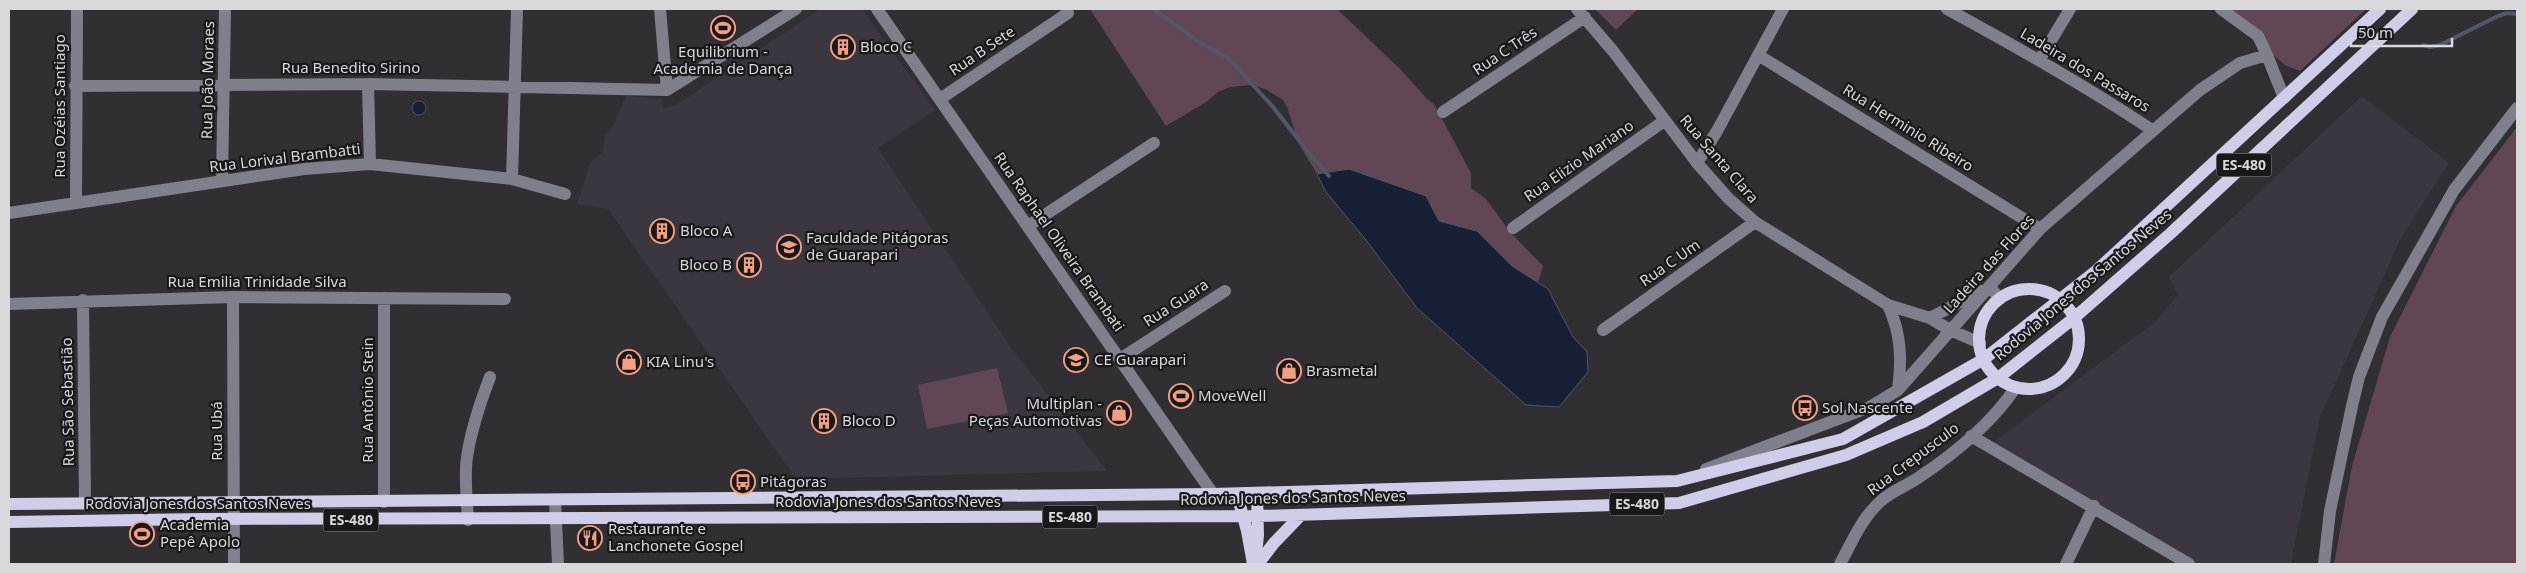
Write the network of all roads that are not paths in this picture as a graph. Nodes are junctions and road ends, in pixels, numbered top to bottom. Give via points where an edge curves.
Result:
1 (77, 9) edge
2 (225, 9) edge
3 (517, 9) edge
4 (660, 9) edge
5 (796, 9) edge
6 (877, 9) edge
7 (1782, 9) edge
8 (1947, 9) edge
9 (2070, 9) edge
10 (2221, 9) edge
11 (2380, 9) edge
12 (2412, 9) edge
13 (1068, 13) dead end
14 (1581, 13) edge
15 (1758, 55) junction
16 (2267, 55) junction
17 (2040, 59) junction
18 (368, 84) junction
19 (224, 85) junction
20 (75, 86) junction
21 (513, 86) junction
22 (668, 90) junction
23 (2284, 98) junction
24 (940, 100) junction
25 (2517, 108) edge
26 (1443, 112) dead end
27 (1664, 121) junction
28 (2152, 130) junction
29 (1154, 142) dead end
30 (1697, 163) junction
31 (370, 164) junction
32 (512, 179) junction
33 (222, 181) junction
34 (565, 194) dead end
35 (76, 204) junction
36 (9, 213) edge
37 (1755, 222) junction
38 (1028, 226) junction
39 (1512, 228) dead end
40 (2040, 229) junction
41 (1990, 287) junction
42 (1225, 291) dead end
43 (233, 297) junction
44 (384, 298) junction
45 (505, 299) dead end
46 (2000, 299) junction
47 (83, 300) junction
48 (2060, 300) junction
49 (9, 304) edge
50 (1888, 305) junction
51 (1930, 318) junction
52 (2074, 318) junction
53 (1603, 330) dead end
54 (1950, 330) junction
55 (1980, 343) junction
56 (1120, 359) junction
57 (1984, 359) junction
58 (490, 377) dead end
59 (1998, 378) junction
60 (2016, 387) junction
61 (1898, 390) junction
62 (1971, 436) junction
63 (1677, 480) junction
64 (1257, 493) junction
65 (1214, 494) junction
66 (1237, 494) junction
67 (812, 499) junction
68 (555, 500) junction
69 (468, 501) junction
70 (384, 502) junction
71 (233, 503) junction
72 (9, 504) edge
73 (85, 504) junction
74 (2094, 506) junction
75 (1301, 515) junction
76 (1244, 516) junction
77 (1258, 516) junction
78 (812, 518) junction
79 (556, 519) junction
80 (234, 520) junction
81 (468, 520) junction
82 (9, 522) edge
83 (234, 564) edge
84 (558, 564) edge
85 (1255, 564) edge
86 (1840, 564) edge
87 (2066, 564) edge
88 (2189, 564) edge
89 (2324, 564) edge

1 - 20 street, Rua Ozéias Santiago
2 - 19 street, Rua João Moraes
3 - 21 street
4 - 22 street
5 - 22 street
6 - 24 street, Rua Raphael Oliveira Brambati
7 - 15 street
8 - 17 street, Ladeira dos Passaros
9 - 17 street
10 - 16 street via 2258,36
11 - 23 main road, Rodovia Jones dos Santos Neves / ES-480
12 - 52 main road, Rodovia Jones dos Santos Neves / ES-480 via 2171,233
13 - 24 street, Rua B Sete
14 - 26 street, Rua C Três
14 - 27 street, Rua Santa Clara
15 - 30 street
15 - 40 street, Rua Herminio Ribeiro
16 - 23 street
16 - 28 street, Ladeira das Flores via 2232,68
17 - 28 street, Ladeira dos Passaros
18 - 19 street, Rua Benedito Sirino
18 - 21 street, Rua Benedito Sirino
18 - 31 street
19 - 20 street, Rua Benedito Sirino
19 - 33 street, Rua João Moraes
20 - 35 street, Rua Ozéias Santiago
21 - 22 street, Rua Benedito Sirino
21 - 32 street
23 - 48 main road, Rodovia Jones dos Santos Neves / ES-480 via 2096,271
24 - 38 street, Rua Raphael Oliveira Brambati
25 - 89 street via 2454,190 2382,317 2359,377 2352,406 2330,511
27 - 30 street, Rua Santa Clara
27 - 39 street, Rua Elizio Mariano
28 - 40 street, Ladeira das Flores
29 - 38 street
30 - 37 street, Rua Santa Clara
31 - 32 street, Rua Lorival Brambatti
31 - 33 street, Rua Lorival Brambatti via 304,169
32 - 34 street, Rua Lorival Brambatti
33 - 35 street, Rua Lorival Brambatti
35 - 36 street, Rua Lorival Brambatti
37 - 50 street, Rua Santa Clara
37 - 53 street, Rua C Um
38 - 56 street, Rua Raphael Oliveira Brambati
40 - 41 street, Ladeira das Flores
41 - 46 street
41 - 51 street
41 - 54 street, Ladeira das Flores
42 - 56 street, Rua Guara
43 - 44 street, Rua Emilia Trinidade Silva
43 - 47 street, Rua Emilia Trinidade Silva
43 - 71 street, Rua Ubá
44 - 45 street, Rua Emilia Trinidade Silva
44 - 70 street, Rua Antônio Stein
46 - 48 main road via 2028,289 2042,291
46 - 55 main road via 1985,316 1980,329
47 - 49 street, Rua Emilia Trinidade Silva
47 - 73 street, Rua São Sebastião
48 - 52 main road
48 - 57 main road, Rodovia Jones dos Santos Neves / ES-480
50 - 51 street, Rua Santa Clara
50 - 61 street via 1900,341 1902,361
51 - 54 street, Rua Santa Clara
52 - 59 main road, Rodovia Jones dos Santos Neves / ES-480
52 - 60 main road via 2078,347 2066,372 2043,387
54 - 55 street, Rua Santa Clara
54 - 61 street, Ladeira das Flores
55 - 57 main road
56 - 65 street, Rua Raphael Oliveira Brambati
57 - 59 main road
57 - 63 main road, Rodovia Jones dos Santos Neves / ES-480 via 1844,439
58 - 69 street via 467,457
59 - 60 main road
59 - 75 main road, Rodovia Jones dos Santos Neves / ES-480 via 1923,422 1846,455 1679,502
60 - 62 street, Rua Crepusculo via 2005,404
61 - 63 street, Ladeira das Flores via 1870,407
62 - 74 street
62 - 86 street, Rua Crepusculo via 1918,478 1882,500 1863,521
63 - 64 main road, Rodovia Jones dos Santos Neves / ES-480
64 - 66 main road, Rodovia Jones dos Santos Neves / ES-480
64 - 77 main road
65 - 66 main road, Rodovia Jones dos Santos Neves / ES-480
65 - 67 main road, Rodovia Jones dos Santos Neves / ES-480
66 - 76 main road
67 - 68 main road, Rodovia Jones dos Santos Neves / ES-480
67 - 78 main road
68 - 69 main road, Rodovia Jones dos Santos Neves / ES-480
68 - 79 street
69 - 70 main road, Rodovia Jones dos Santos Neves / ES-480
69 - 81 street
70 - 71 main road, Rodovia Jones dos Santos Neves / ES-480
71 - 73 main road, Rodovia Jones dos Santos Neves / ES-480
71 - 80 street, Rua Ubá
72 - 73 main road, Rodovia Jones dos Santos Neves / ES-480
74 - 87 street
74 - 88 street
75 - 77 main road, Rodovia Jones dos Santos Neves / ES-480
75 - 85 main road
76 - 77 main road, Rodovia Jones dos Santos Neves / ES-480
76 - 78 main road, Rodovia Jones dos Santos Neves / ES-480
76 - 85 main road
77 - 85 main road
78 - 79 main road, Rodovia Jones dos Santos Neves / ES-480
79 - 81 main road, Rodovia Jones dos Santos Neves / ES-480
79 - 84 street
80 - 81 main road, Rodovia Jones dos Santos Neves / ES-480
80 - 82 main road, Rodovia Jones dos Santos Neves / ES-480
80 - 83 street, Rua Ubá

